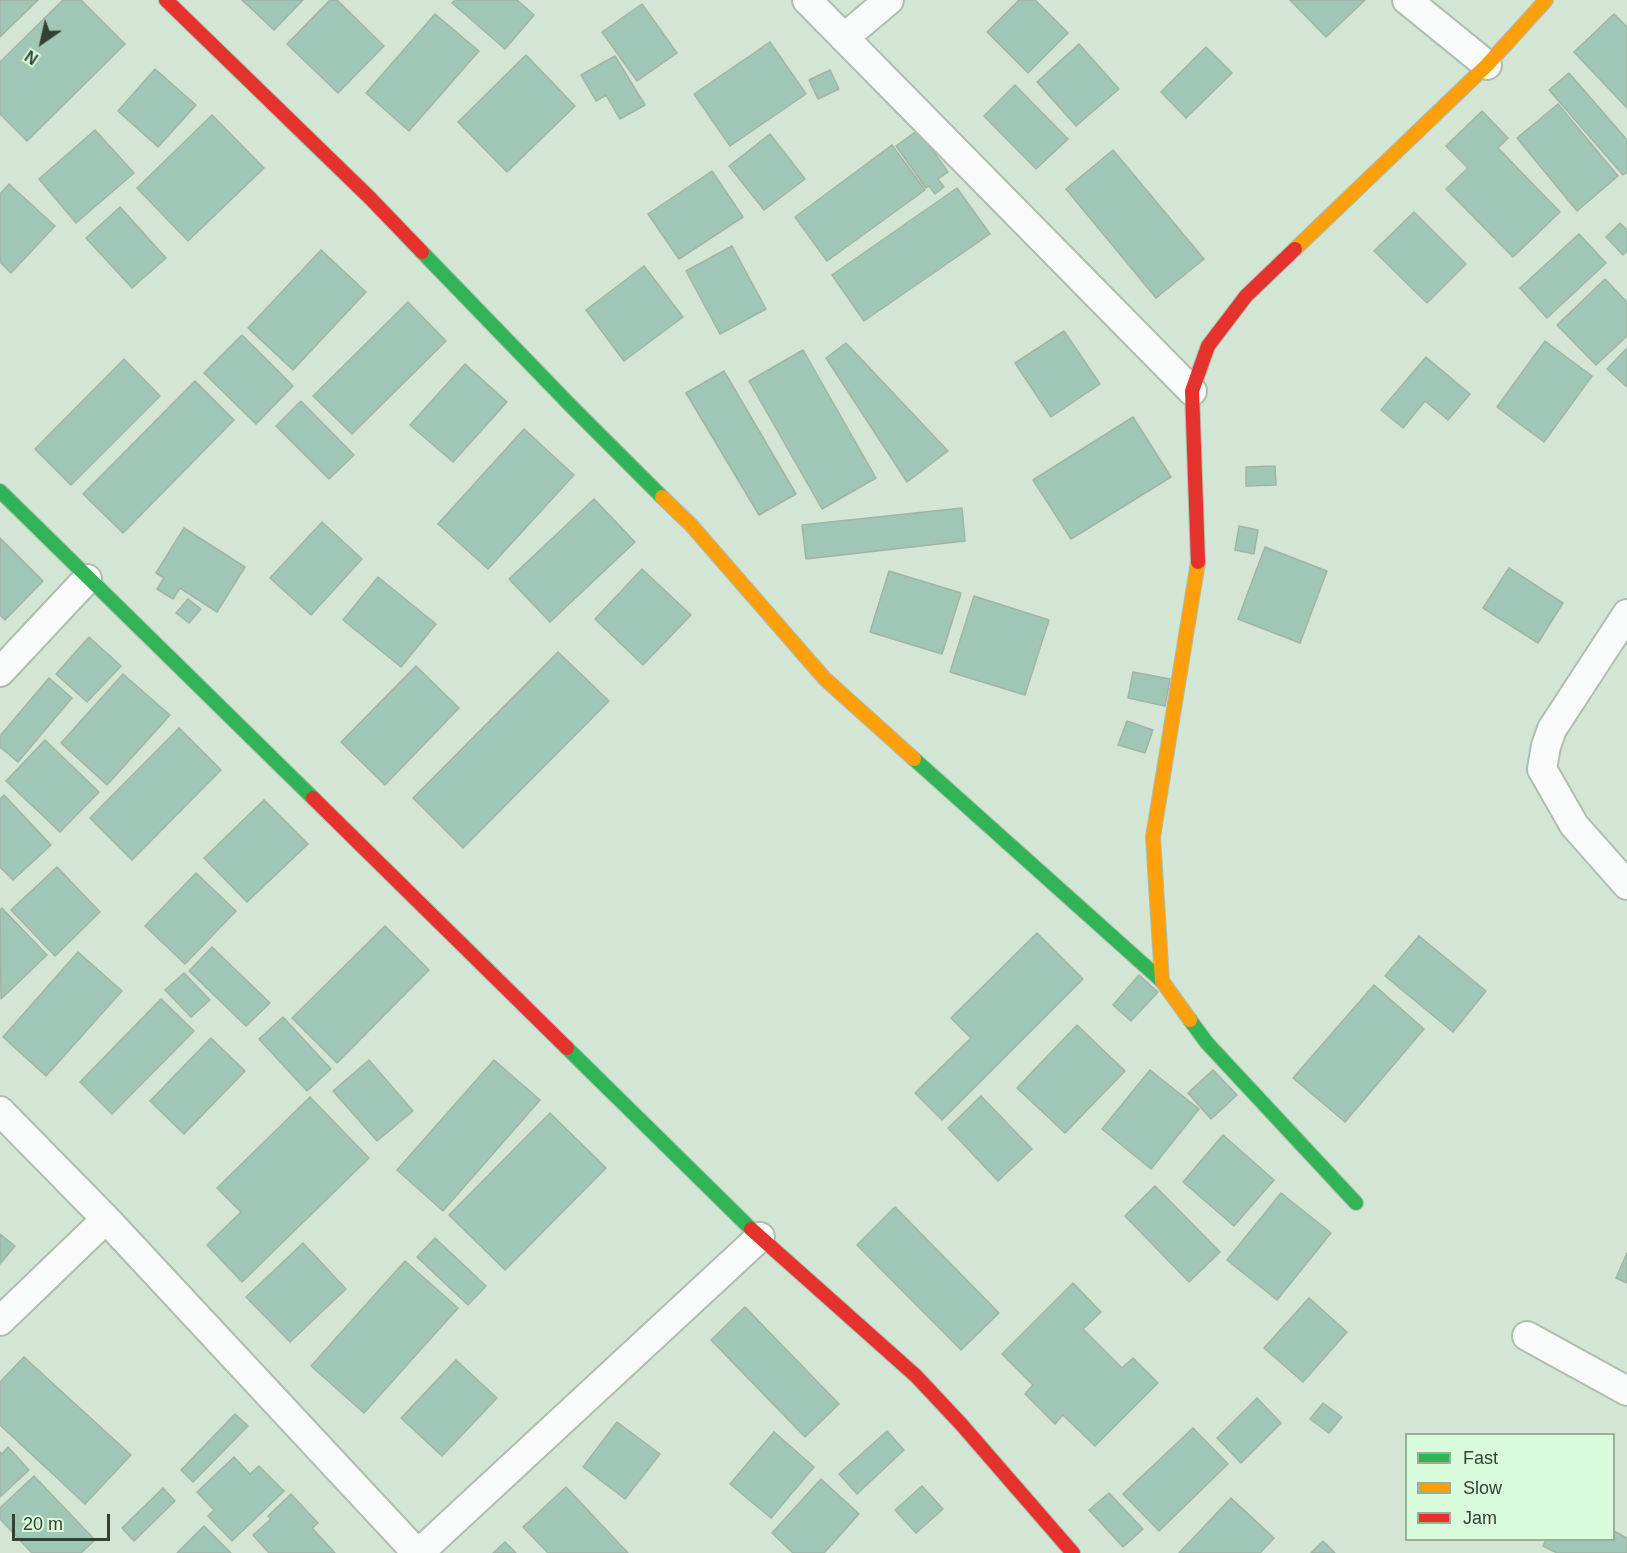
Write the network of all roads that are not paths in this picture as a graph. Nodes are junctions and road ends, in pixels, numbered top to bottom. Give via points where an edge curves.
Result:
1 (166, 0) edge
2 (807, 0) edge
3 (889, 0) edge
4 (1407, 0) edge
5 (1546, 0) edge
6 (844, 38) junction
7 (1487, 65) junction
8 (1192, 391) junction
9 (0, 491) edge
10 (87, 579) junction
11 (1627, 614) edge
12 (0, 672) edge
13 (1627, 885) edge
14 (1162, 981) junction
15 (0, 1111) edge
16 (1356, 1203) dead end
17 (106, 1219) junction
18 (760, 1238) junction
19 (0, 1321) edge
20 (1527, 1336) dead end
21 (1627, 1391) edge
22 (1065, 1550) edge
23 (418, 1553) edge

1 - 14 street via 370,198 560,396 691,525 825,679
2 - 6 street
3 - 6 street
4 - 7 street
5 - 7 street
6 - 8 street
7 - 8 street via 1246,296 1208,346
8 - 14 street via 1198,567 1153,837
9 - 10 street
10 - 12 street
10 - 18 street
11 - 13 street via 1552,729 1542,769 1574,825
14 - 16 street via 1207,1043
15 - 17 street
17 - 19 street
17 - 23 street
18 - 22 street via 916,1376
18 - 23 street
20 - 21 street

